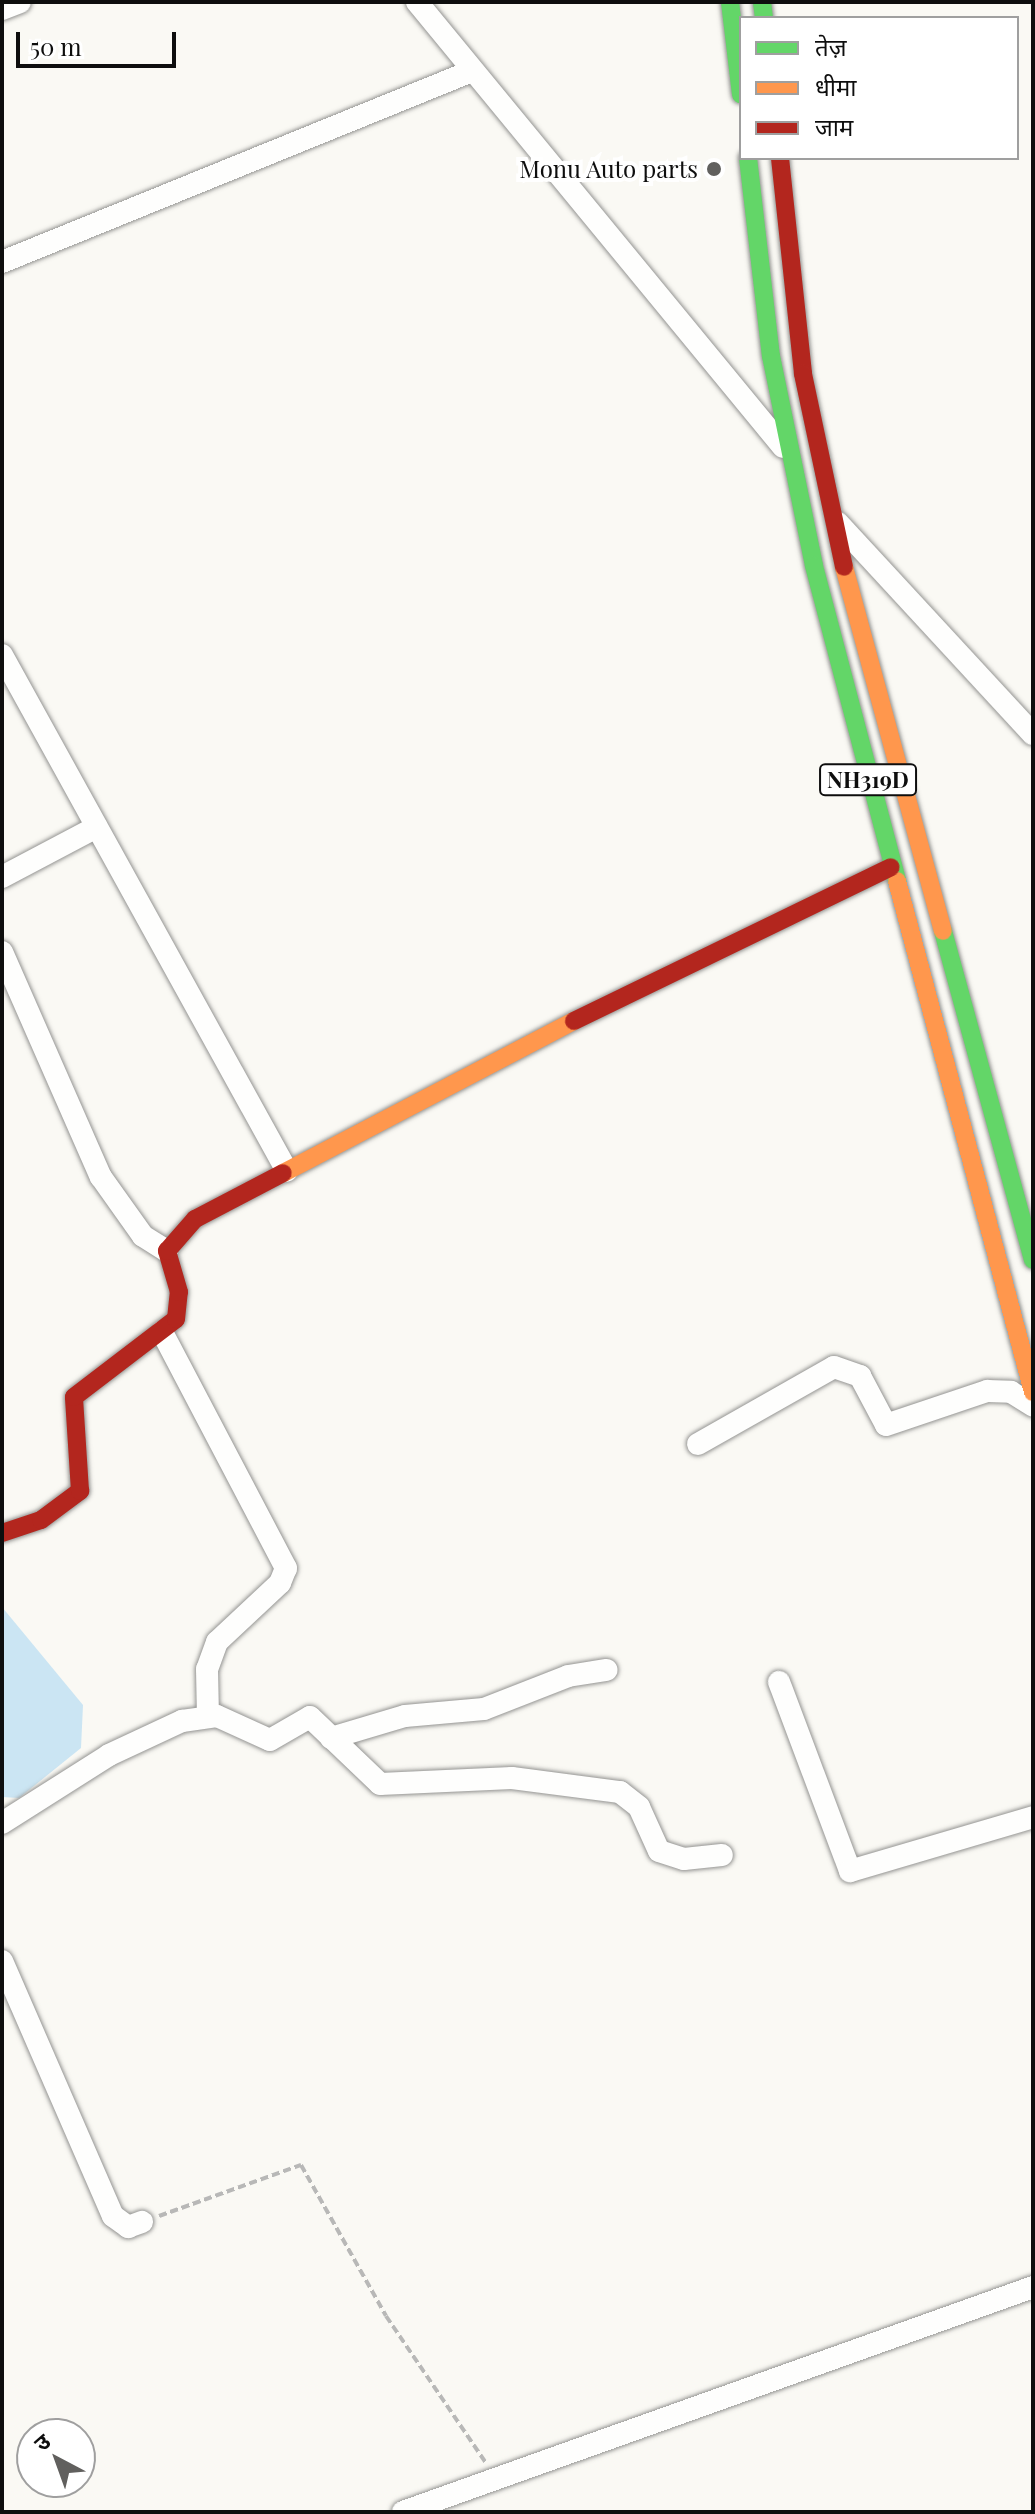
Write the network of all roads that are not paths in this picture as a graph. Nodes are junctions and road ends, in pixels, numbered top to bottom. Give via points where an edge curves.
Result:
1 (20, 2) edge
2 (417, 2) edge
3 (730, 2) edge
4 (2, 9) edge
5 (472, 71) junction
6 (739, 77) edge
7 (748, 160) edge
8 (780, 160) edge
9 (2, 262) edge
10 (788, 453) junction
11 (829, 513) junction
12 (2, 655) edge
13 (1033, 734) edge
14 (97, 827) junction
15 (891, 867) junction
16 (2, 877) edge
17 (2, 952) edge
18 (287, 1171) junction
19 (167, 1251) junction
20 (1033, 1260) edge
21 (162, 1332) junction
22 (1033, 1392) edge
23 (1033, 1406) edge
24 (698, 1444) dead end
25 (2, 1533) edge
26 (607, 1670) dead end
27 (779, 1682) dead end
28 (208, 1715) junction
29 (331, 1738) junction
30 (1033, 1817) edge
31 (2, 1823) edge
32 (722, 1855) dead end
33 (2, 1961) edge
34 (142, 2222) road end
35 (1033, 2287) edge
36 (404, 2512) edge

1 - 4 street
2 - 5 street
3 - 6 main road
5 - 9 street
5 - 10 street
7 - 10 main road, NH319D
8 - 11 main road, NH319D via 803,374
10 - 11 street
10 - 15 main road, NH319D
11 - 13 street
11 - 20 main road, NH319D
12 - 14 street
14 - 16 street
14 - 18 street
15 - 18 main road via 670,971
15 - 22 main road, NH319D
17 - 19 street via 101,1177 136,1228
18 - 19 main road via 195,1219
19 - 21 main road via 180,1306
21 - 25 main road via 74,1397 82,1478 70,1503
21 - 28 street via 286,1568 280,1583 217,1642 207,1669
23 - 24 street via 1011,1392 987,1391 886,1425 860,1376 834,1367
26 - 29 street via 484,1709 405,1716
27 - 30 street via 850,1871
28 - 29 street via 270,1740 310,1717
28 - 31 street via 109,1755
29 - 32 street via 368,1777 396,1788 512,1778 620,1792 639,1807 659,1851 684,1859
33 - 34 street via 113,2216 128,2227
35 - 36 street

